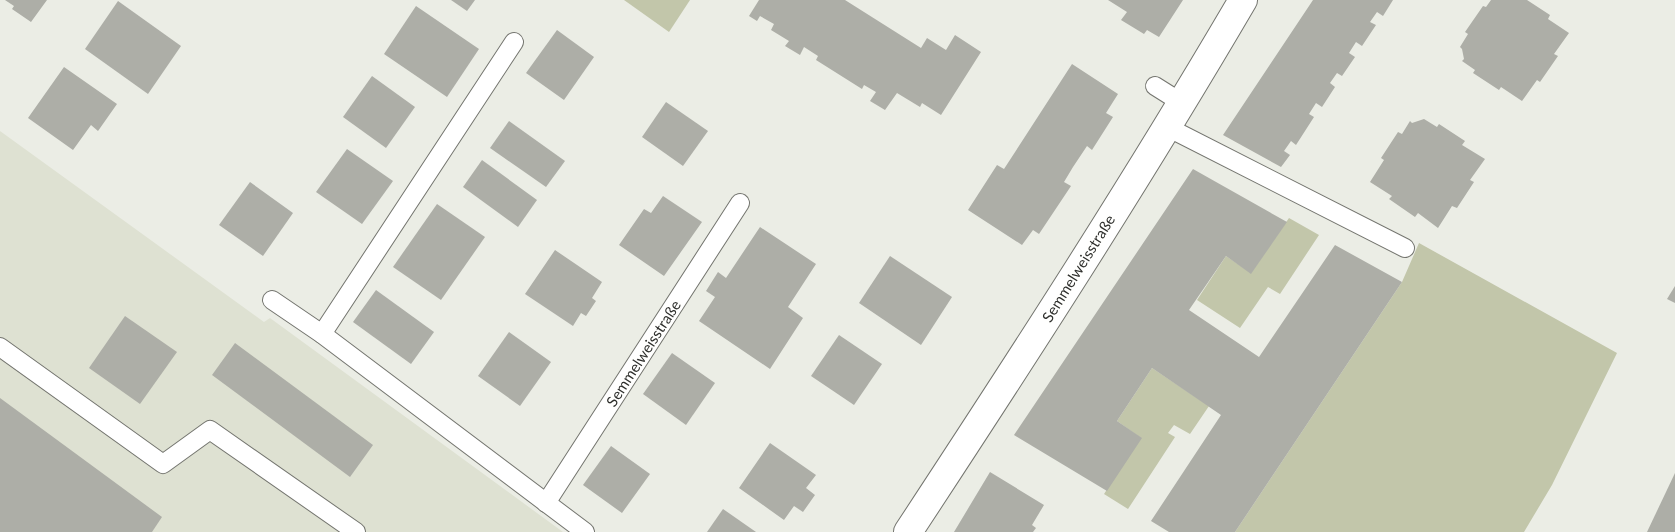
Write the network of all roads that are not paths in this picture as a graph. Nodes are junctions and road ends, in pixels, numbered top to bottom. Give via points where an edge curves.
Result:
1 (1243, 0) edge
2 (514, 42) dead end
3 (1154, 86) dead end
4 (1182, 103) junction
5 (1167, 127) junction
6 (740, 203) dead end
7 (1406, 248) dead end
8 (272, 300) dead end
9 (322, 334) junction
10 (0, 347) edge
11 (546, 503) junction
12 (356, 532) edge
13 (585, 532) edge
14 (908, 532) edge

1 - 4 street, Semmelweisstraße
2 - 9 lane
3 - 4 lane
4 - 5 street, Semmelweisstraße
5 - 7 lane
5 - 14 street, Semmelweisstraße
6 - 11 lane, Semmelweisstraße
8 - 9 lane
9 - 11 lane
10 - 12 lane via 163,464 210,430
11 - 13 lane

